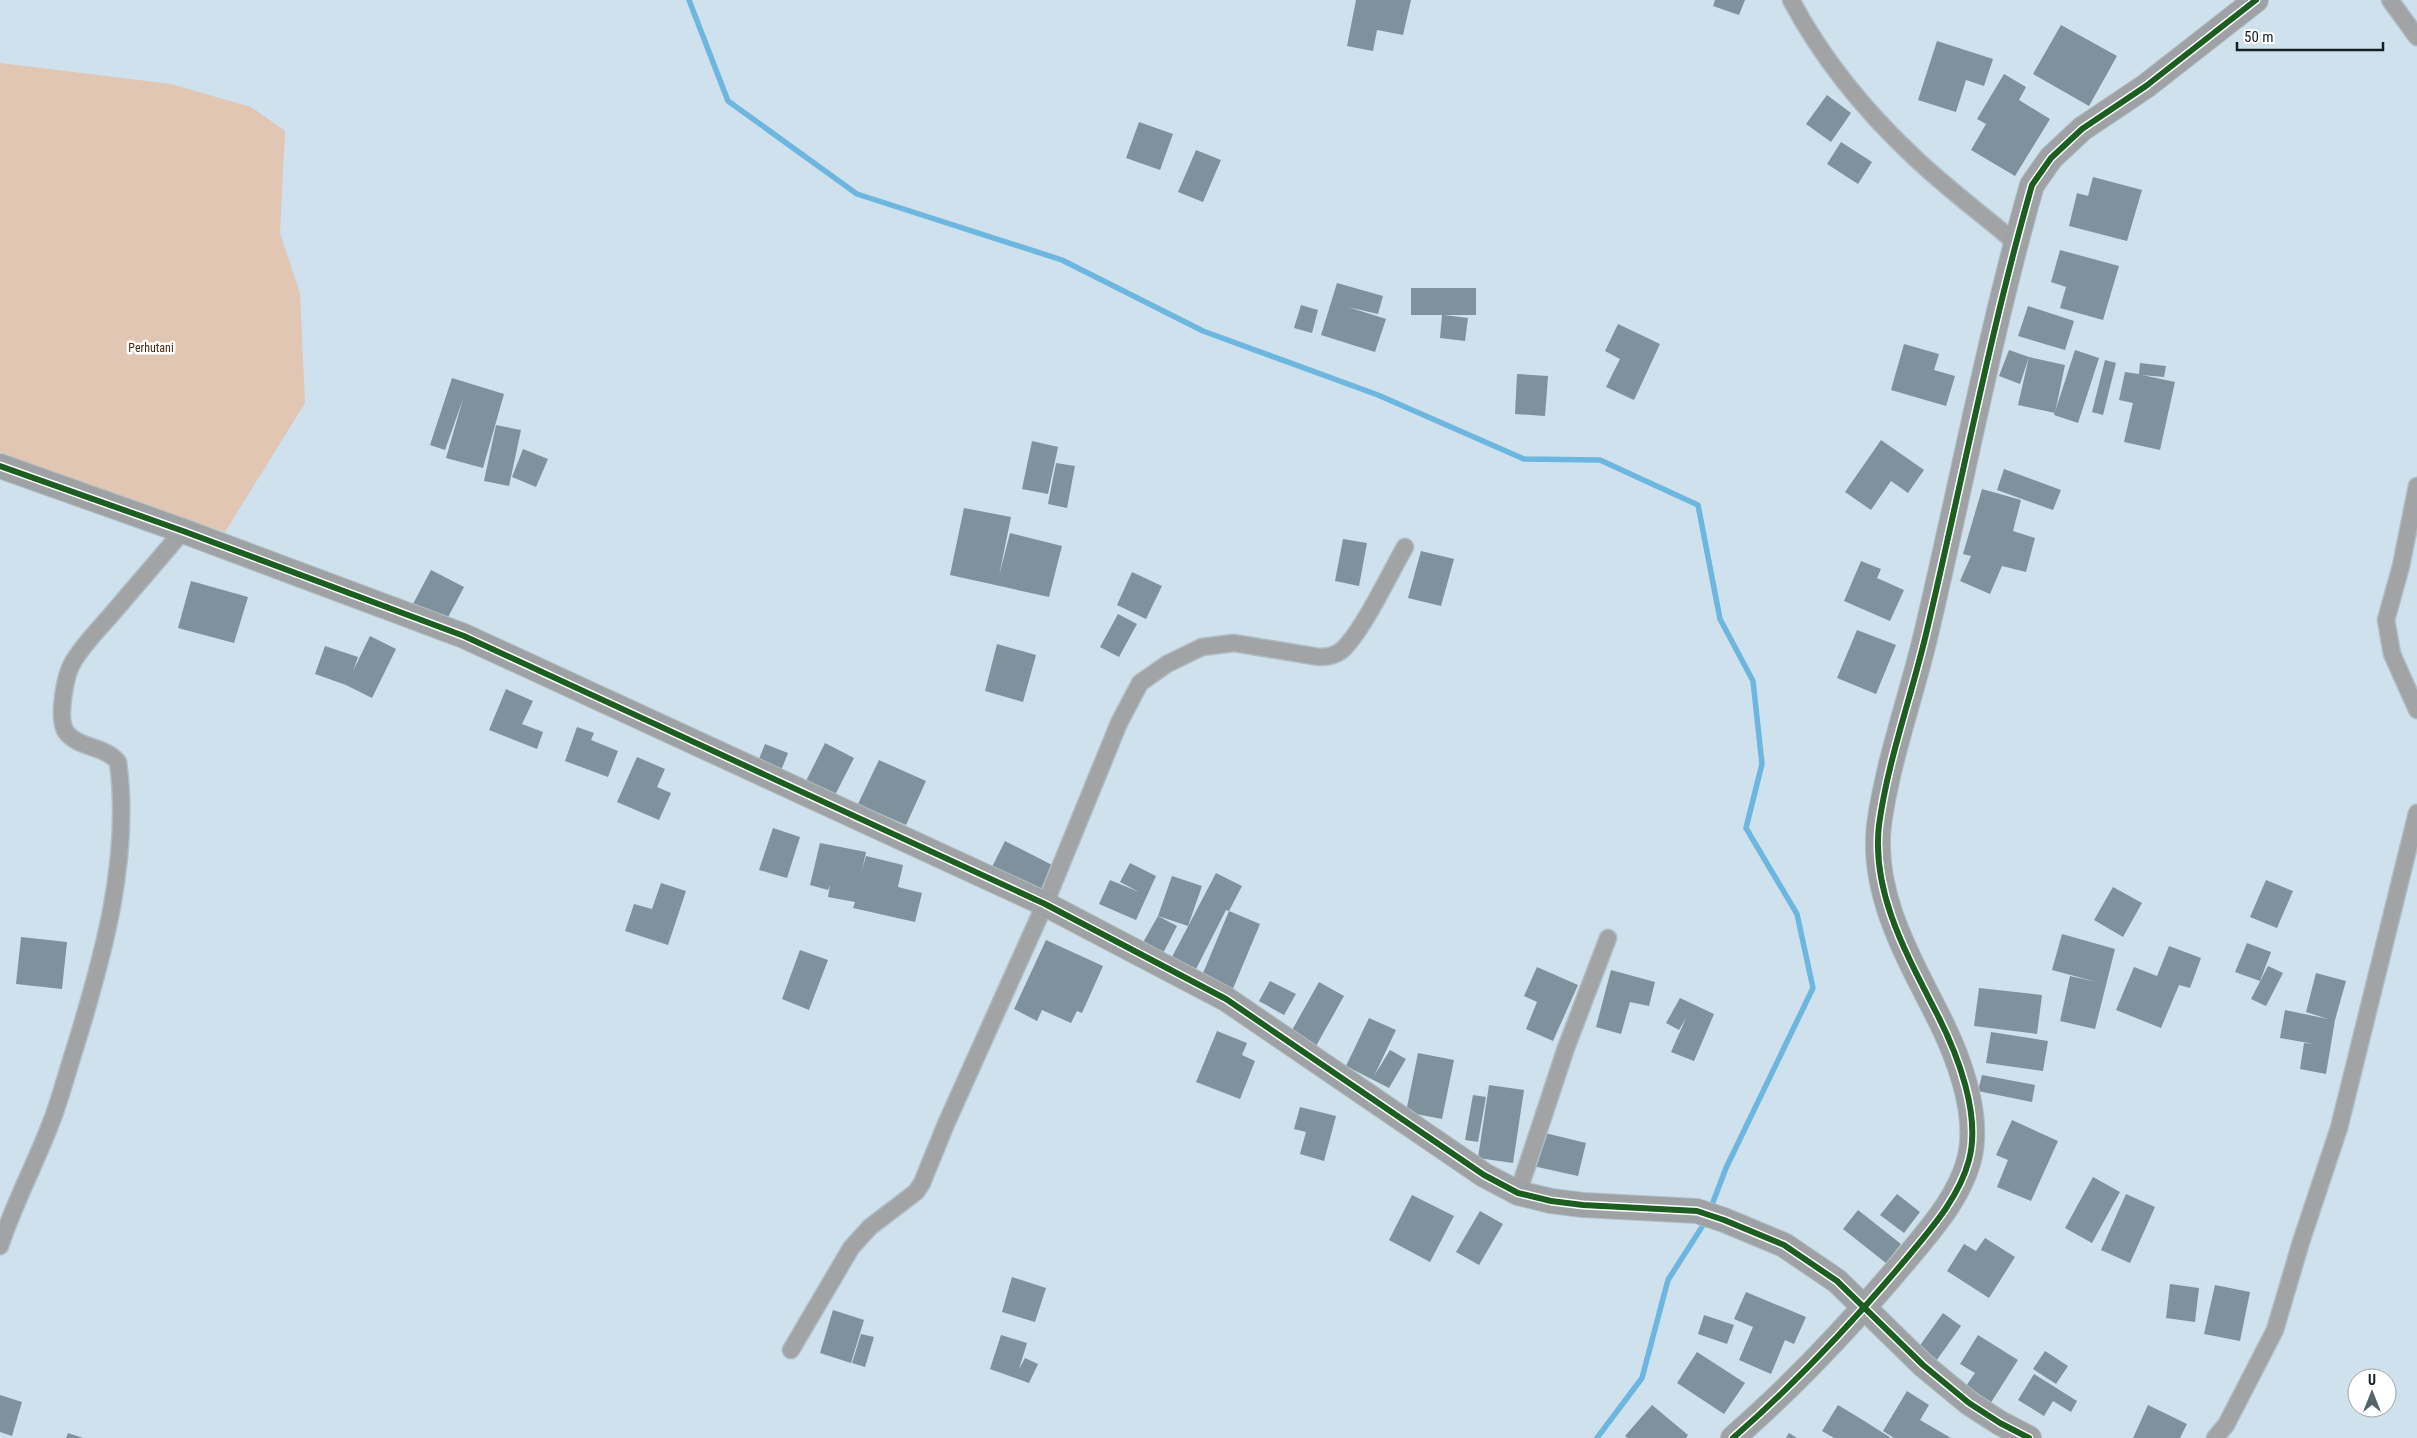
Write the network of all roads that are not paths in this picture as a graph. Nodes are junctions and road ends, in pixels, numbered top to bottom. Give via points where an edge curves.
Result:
1 (1791, 0) edge
2 (2256, 0) edge
3 (2390, 0) edge
4 (2417, 36) edge
5 (2016, 243) junction
6 (0, 466) edge
7 (2417, 486) edge
8 (183, 531) junction
9 (1405, 547) dead end
10 (2417, 710) edge
11 (2417, 813) edge
12 (1045, 904) junction
13 (1608, 938) dead end
14 (1518, 1193) junction
15 (0, 1246) edge
16 (1864, 1308) junction
17 (791, 1350) dead end
18 (1733, 1438) edge
19 (2029, 1438) edge
20 (2215, 1438) edge

1 - 5 street via 1809,34 1873,116 1914,157
2 - 5 street via 2146,86 2082,129 2051,158 2032,185
3 - 4 street
5 - 16 street via 1978,393 1926,634 1888,779 1879,827 1879,864 1887,900 1902,944 1944,1027 1969,1096 1973,1129 1969,1160 1958,1188 1936,1222
6 - 8 street
7 - 10 street via 2386,620 2392,654
8 - 12 street via 464,636
8 - 15 street via 88,642 72,663 65,680 62,718 65,731 76,741 112,754 118,762 120,851 108,928 91,996 52,1120 8,1220
9 - 12 street via 1353,638 1336,654 1319,657 1234,643 1202,647 1167,664 1140,683 1119,723
11 - 20 street via 2339,1128 2275,1330 2226,1425
12 - 14 street via 1226,999 1484,1175
12 - 17 street via 922,1183 916,1192 870,1228 851,1248
13 - 14 street via 1566,1048
14 - 16 street via 1551,1202 1697,1211 1784,1245 1836,1281
16 - 18 street
16 - 19 street via 1923,1365 1969,1403

